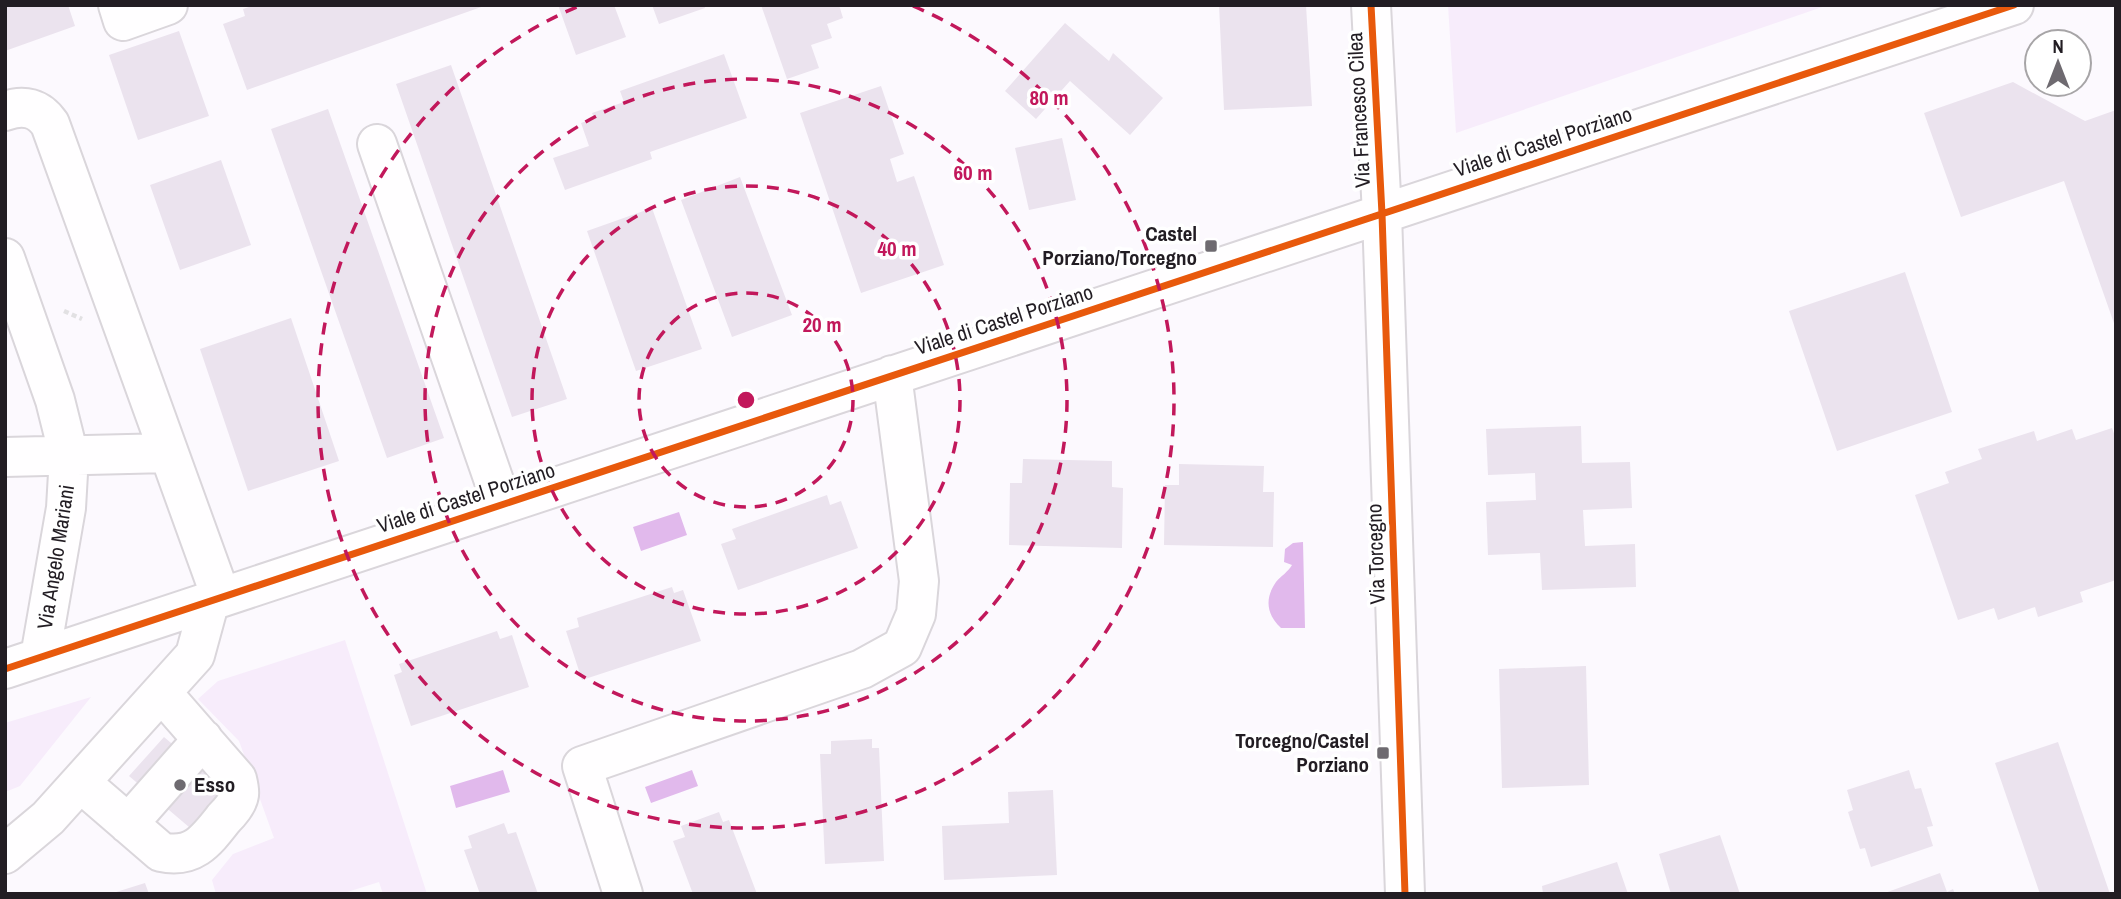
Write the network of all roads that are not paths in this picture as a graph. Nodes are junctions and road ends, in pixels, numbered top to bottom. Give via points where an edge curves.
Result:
1 (118, 5) edge
2 (168, 5) edge
3 (1371, 5) edge
4 (2014, 5) edge
5 (5, 111) edge
6 (377, 144) dead end
7 (1382, 214) junction
8 (5, 258) edge
9 (892, 375) junction
10 (170, 453) junction
11 (68, 456) junction
12 (5, 457) edge
13 (502, 504) junction
14 (216, 599) junction
15 (23, 663) edge
16 (162, 692) junction
17 (203, 740) junction
18 (80, 783) junction
19 (128, 824) junction
20 (5, 854) edge
21 (623, 894) edge
22 (1405, 894) edge

1 - 2 street via 123,21
3 - 7 street, Via Francesco Cilea
4 - 7 street, Viale di Castel Porziano
5 - 10 street via 24,106 35,109 50,124
6 - 13 street
7 - 9 street, Viale di Castel Porziano
7 - 22 street, Via Torcegno
8 - 11 street, Via Angelo Mariani via 55,400
9 - 13 street, Viale di Castel Porziano
9 - 21 street via 919,581 916,614 902,648 862,669 582,766
10 - 11 street
10 - 14 street
11 - 12 street
11 - 15 street, Via Angelo Mariani via 66,508
13 - 14 street, Viale di Castel Porziano
14 - 15 street, Viale di Castel Porziano
14 - 16 street via 195,655
16 - 17 street
16 - 18 street
17 - 19 street
17 - 19 street via 237,779 239,795 203,844 183,853 161,852
18 - 19 street
18 - 20 street

